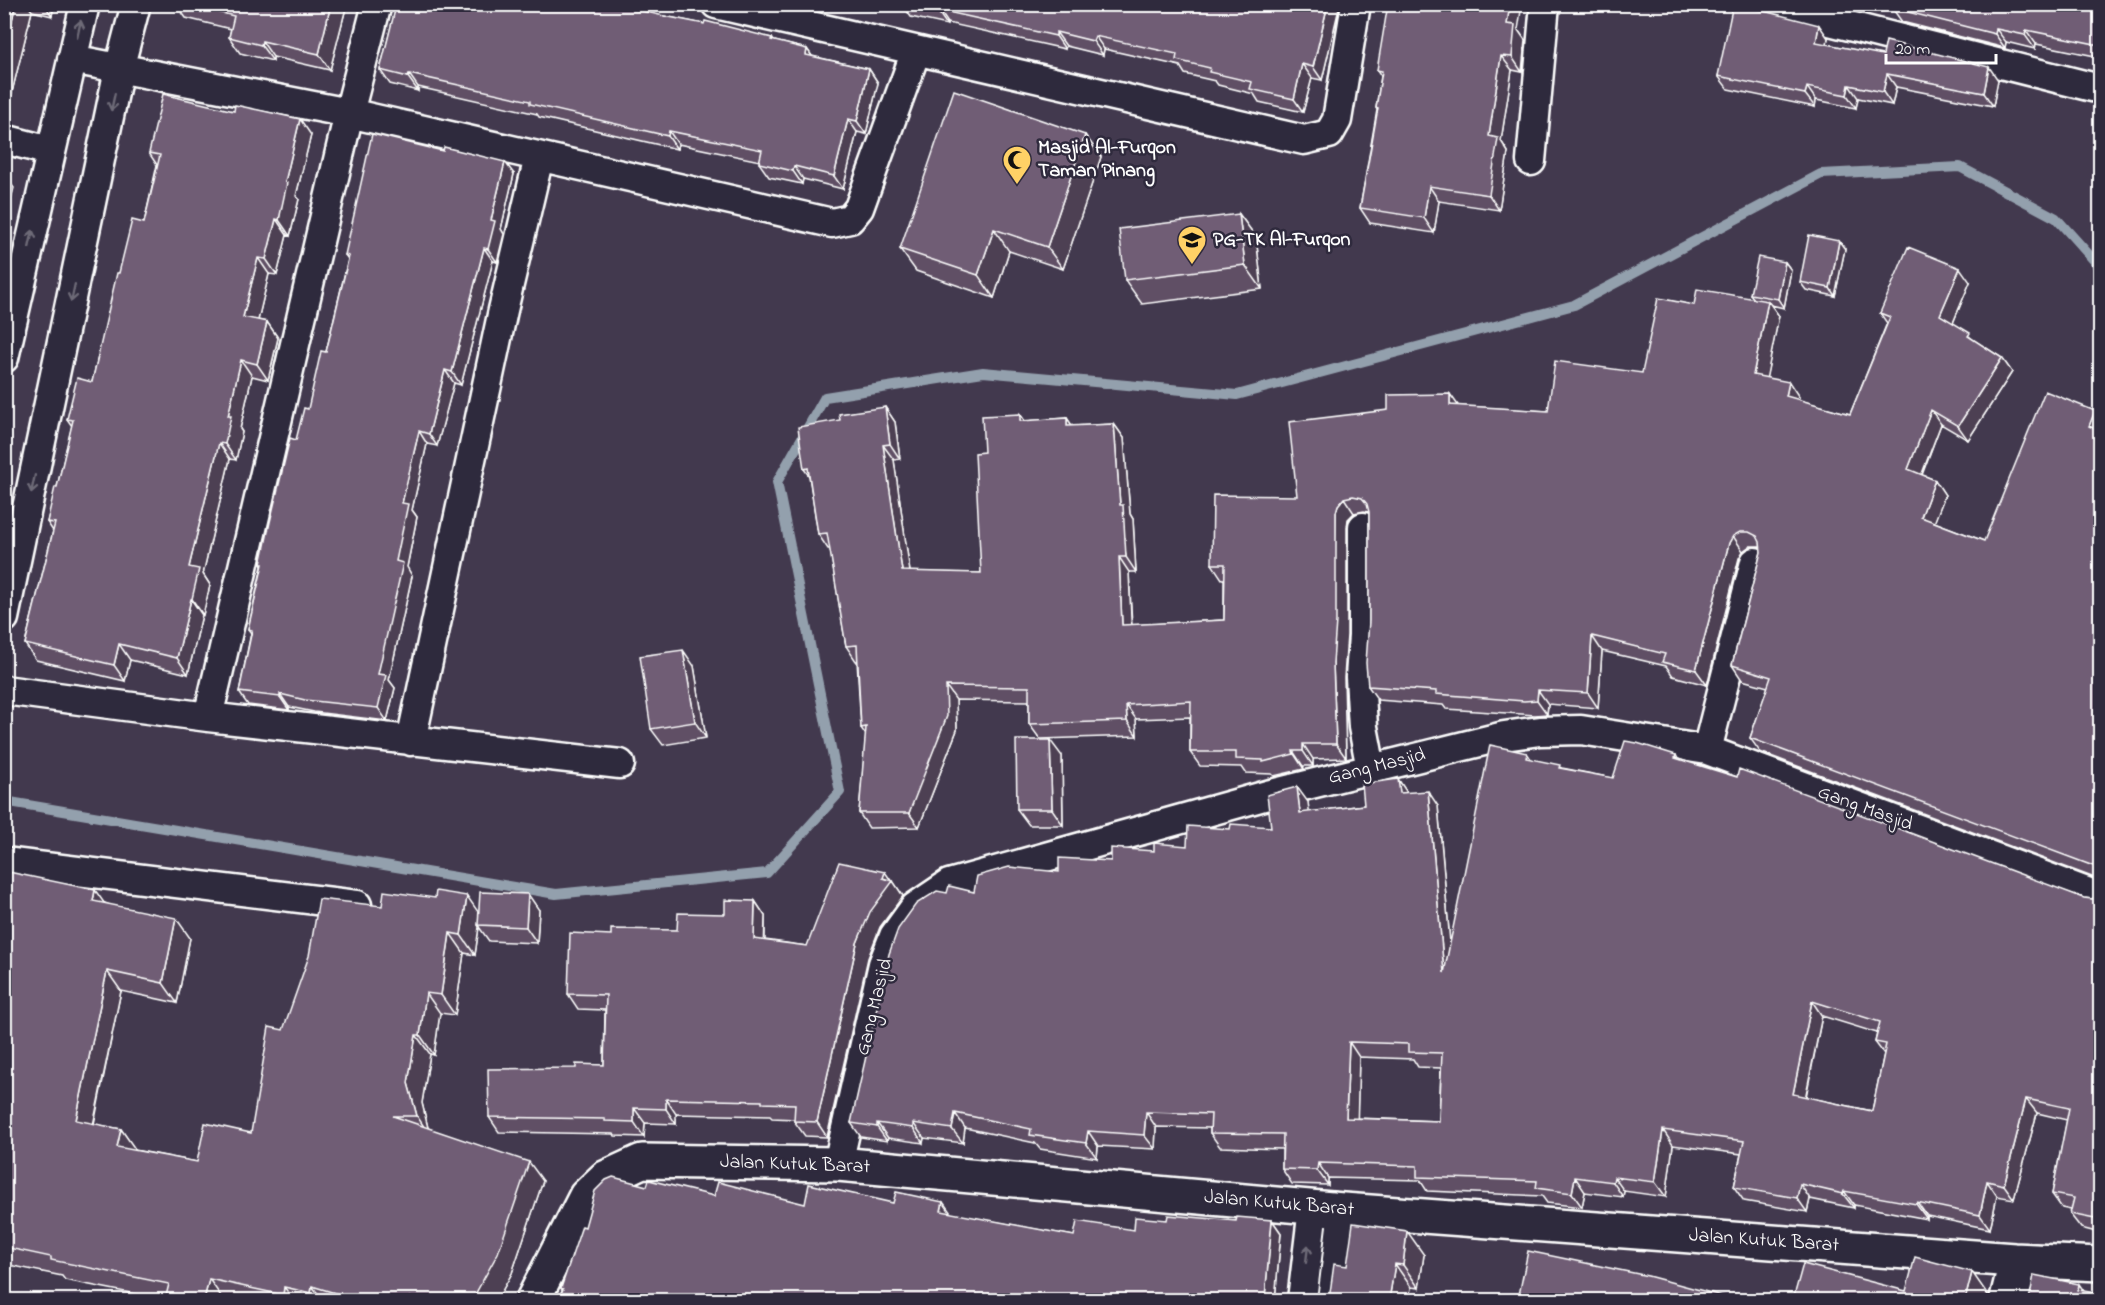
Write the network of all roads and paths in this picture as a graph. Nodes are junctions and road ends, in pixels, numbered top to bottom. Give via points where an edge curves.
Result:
1 (84, 4) edge
2 (136, 4) edge
3 (377, 4) edge
4 (716, 4) edge
5 (1356, 4) edge
6 (1545, 4) edge
7 (1762, 4) edge
8 (916, 51) junction
9 (72, 59) junction
10 (119, 69) junction
11 (2100, 89) edge
12 (349, 113) junction
13 (4, 139) edge
14 (50, 151) junction
15 (538, 157) junction
16 (1531, 161) dead end
17 (4, 358) edge
18 (1363, 527) dead end
19 (1755, 562) dead end
20 (4, 618) edge
21 (4, 690) edge
22 (208, 717) junction
23 (411, 741) junction
24 (1707, 750) junction
25 (620, 764) dead end
26 (1371, 769) junction
27 (4, 862) edge
28 (2100, 897) edge
29 (379, 908) edge
30 (838, 1164) junction
31 (1328, 1209) junction
32 (2026, 1260) junction
33 (2100, 1264) edge
34 (533, 1300) edge
35 (1302, 1300) edge
36 (1332, 1300) edge
37 (2004, 1300) edge
38 (2028, 1300) edge

9 -> 1 street
2 - 10 street
3 - 12 street
4 - 8 street
5 - 8 street via 1337,120 1329,134 1304,140
6 - 16 street
7 - 11 street
8 - 15 street via 859,208 850,219 832,223
9 - 10 street
9 - 14 street
10 - 12 street
10 -> 20 street
12 - 15 street
12 - 22 street
13 - 14 street
17 -> 14 street
15 - 23 street
18 - 26 street via 1360,677 1363,728
19 - 24 street
21 - 22 street
22 - 23 street
23 - 25 street
24 - 26 street, Gang Masjid via 1581,730 1540,731 1504,736
24 - 28 street, Gang Masjid
26 - 30 street, Gang Masjid via 949,884 915,907 894,936 883,964
27 - 29 street
30 - 31 street, Jalan Kutuk Barat
30 - 34 street, Jalan Kutuk Barat via 642,1161 624,1168 605,1178 586,1196
31 - 32 street, Jalan Kutuk Barat
35 -> 31 street
31 - 36 street
32 - 33 street, Jalan Kutuk Barat
32 - 37 street
32 - 38 street

